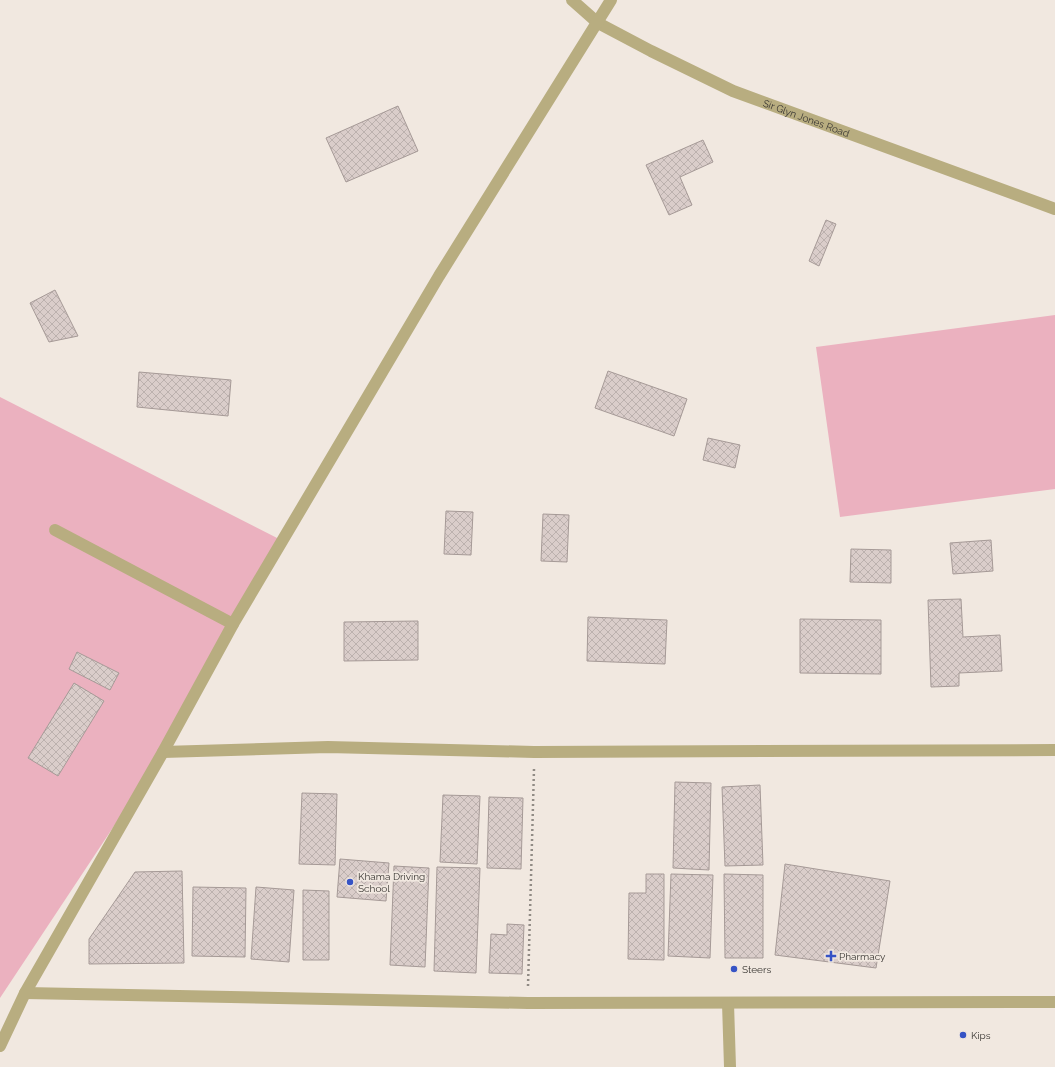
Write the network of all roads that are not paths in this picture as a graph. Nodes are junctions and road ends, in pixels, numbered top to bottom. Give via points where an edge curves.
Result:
1 (572, 0) edge
2 (611, 0) edge
3 (598, 23) junction
4 (1055, 209) edge
5 (55, 530) dead end
6 (233, 624) junction
7 (1055, 750) edge
8 (163, 752) junction
9 (26, 993) junction
10 (1055, 1002) edge
11 (728, 1003) junction
12 (0, 1046) edge
13 (730, 1067) edge

1 - 3 street, Sir Glyn Jones Road
2 - 3 street
3 - 4 street, Sir Glyn Jones Road via 733,91
3 - 6 street via 439,276
5 - 6 street
6 - 8 street
7 - 8 street via 534,752 328,747
8 - 9 street
9 - 11 street via 528,1003
9 - 12 street
10 - 11 street
11 - 13 street

